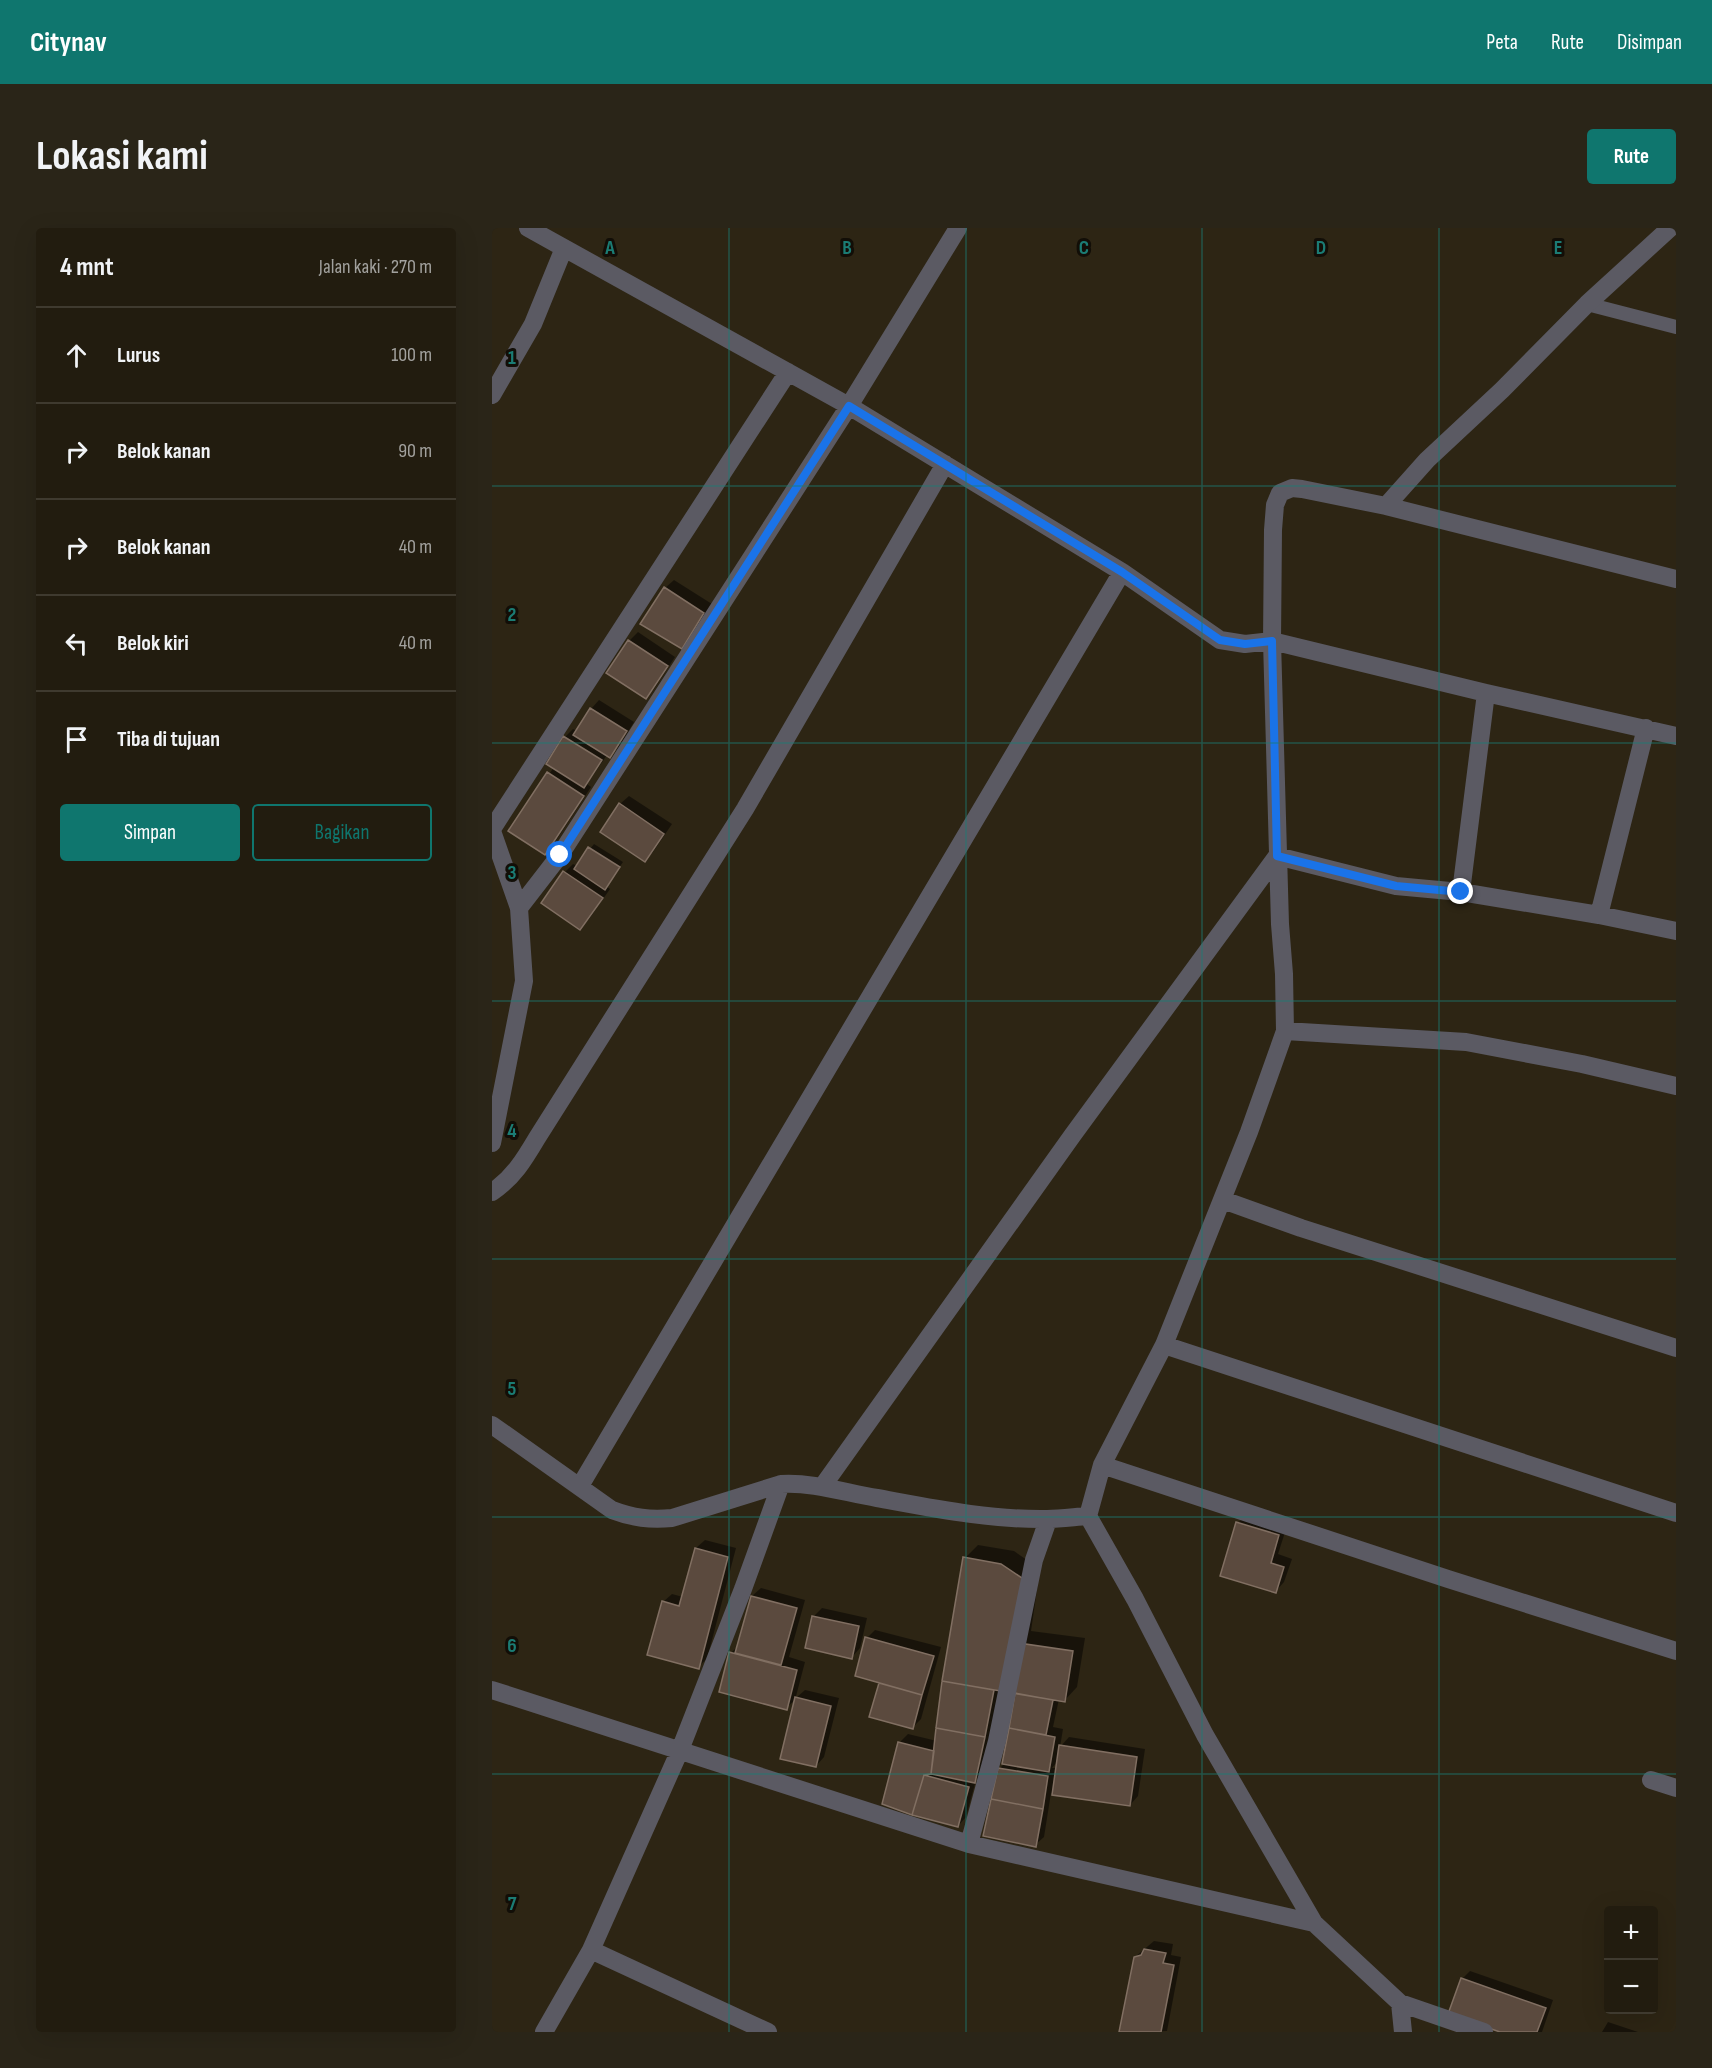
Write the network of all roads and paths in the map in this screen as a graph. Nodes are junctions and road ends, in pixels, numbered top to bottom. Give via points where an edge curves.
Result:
1 (528, 228) edge
2 (958, 228) edge
3 (1670, 228) edge
4 (564, 248) junction
5 (1587, 304) junction
6 (1676, 327) edge
7 (788, 372) junction
8 (492, 395) edge
9 (849, 406) junction
10 (945, 465) junction
11 (1386, 506) junction
12 (1122, 572) junction
13 (1676, 579) edge
14 (1272, 641) junction
15 (1486, 693) junction
16 (1646, 728) junction
17 (1676, 736) edge
18 (492, 830) edge
19 (1277, 856) junction
20 (1461, 892) junction
21 (519, 908) junction
22 (1599, 915) junction
23 (1676, 931) edge
24 (1285, 1031) junction
25 (498, 1075) edge
26 (1676, 1086) edge
27 (492, 1143) edge
28 (492, 1192) edge
29 (1223, 1200) junction
30 (1164, 1345) junction
31 (1676, 1348) edge
32 (492, 1425) edge
33 (1102, 1465) junction
34 (781, 1484) junction
35 (580, 1486) junction
36 (822, 1487) junction
37 (1676, 1513) edge
38 (1088, 1515) junction
39 (1048, 1520) junction
40 (1676, 1651) edge
41 (492, 1690) edge
42 (680, 1750) junction
43 (1651, 1780) dead end
44 (1676, 1788) edge
45 (969, 1844) junction
46 (1314, 1923) junction
47 (591, 1950) junction
48 (1400, 2003) junction
49 (544, 2032) edge
50 (768, 2032) edge
51 (1403, 2032) edge
52 (1484, 2032) edge

1 - 4 street
2 - 9 street
3 - 5 street
4 - 7 street
4 - 8 street via 533,324
5 - 6 lane
5 - 11 street via 1427,460
7 - 9 street
7 - 18 street
9 - 10 street
9 - 21 street via 560,855
10 - 12 street
10 - 28 street via 745,809 523,1162
11 - 13 street
11 - 14 street via 1302,489 1280,492 1273,530
12 - 14 street via 1220,640 1245,644
12 - 35 street
14 - 15 street
14 - 19 street
15 - 16 street
15 - 20 street
16 - 17 street
16 - 22 street
18 - 21 street
19 - 20 street via 1396,886
19 - 24 street
19 - 36 street
20 - 22 street
21 - 25 street via 524,981
22 - 23 street
24 - 26 street via 1466,1042
24 - 29 street
25 - 27 street
29 - 30 street
29 - 31 street
30 - 33 street
30 - 37 street
32 - 35 street
33 - 38 street
33 - 40 street
34 - 35 street via 654,1520 612,1510
34 - 36 street
34 - 42 street
36 - 39 street via 943,1510
38 - 39 street
38 - 46 street via 1205,1735
39 - 45 street via 1033,1566 997,1741
41 - 42 street
42 - 45 street
42 - 47 street
43 - 44 street
45 - 46 street
46 - 48 street
47 - 49 street
47 - 50 street
48 - 51 street
48 - 52 street

